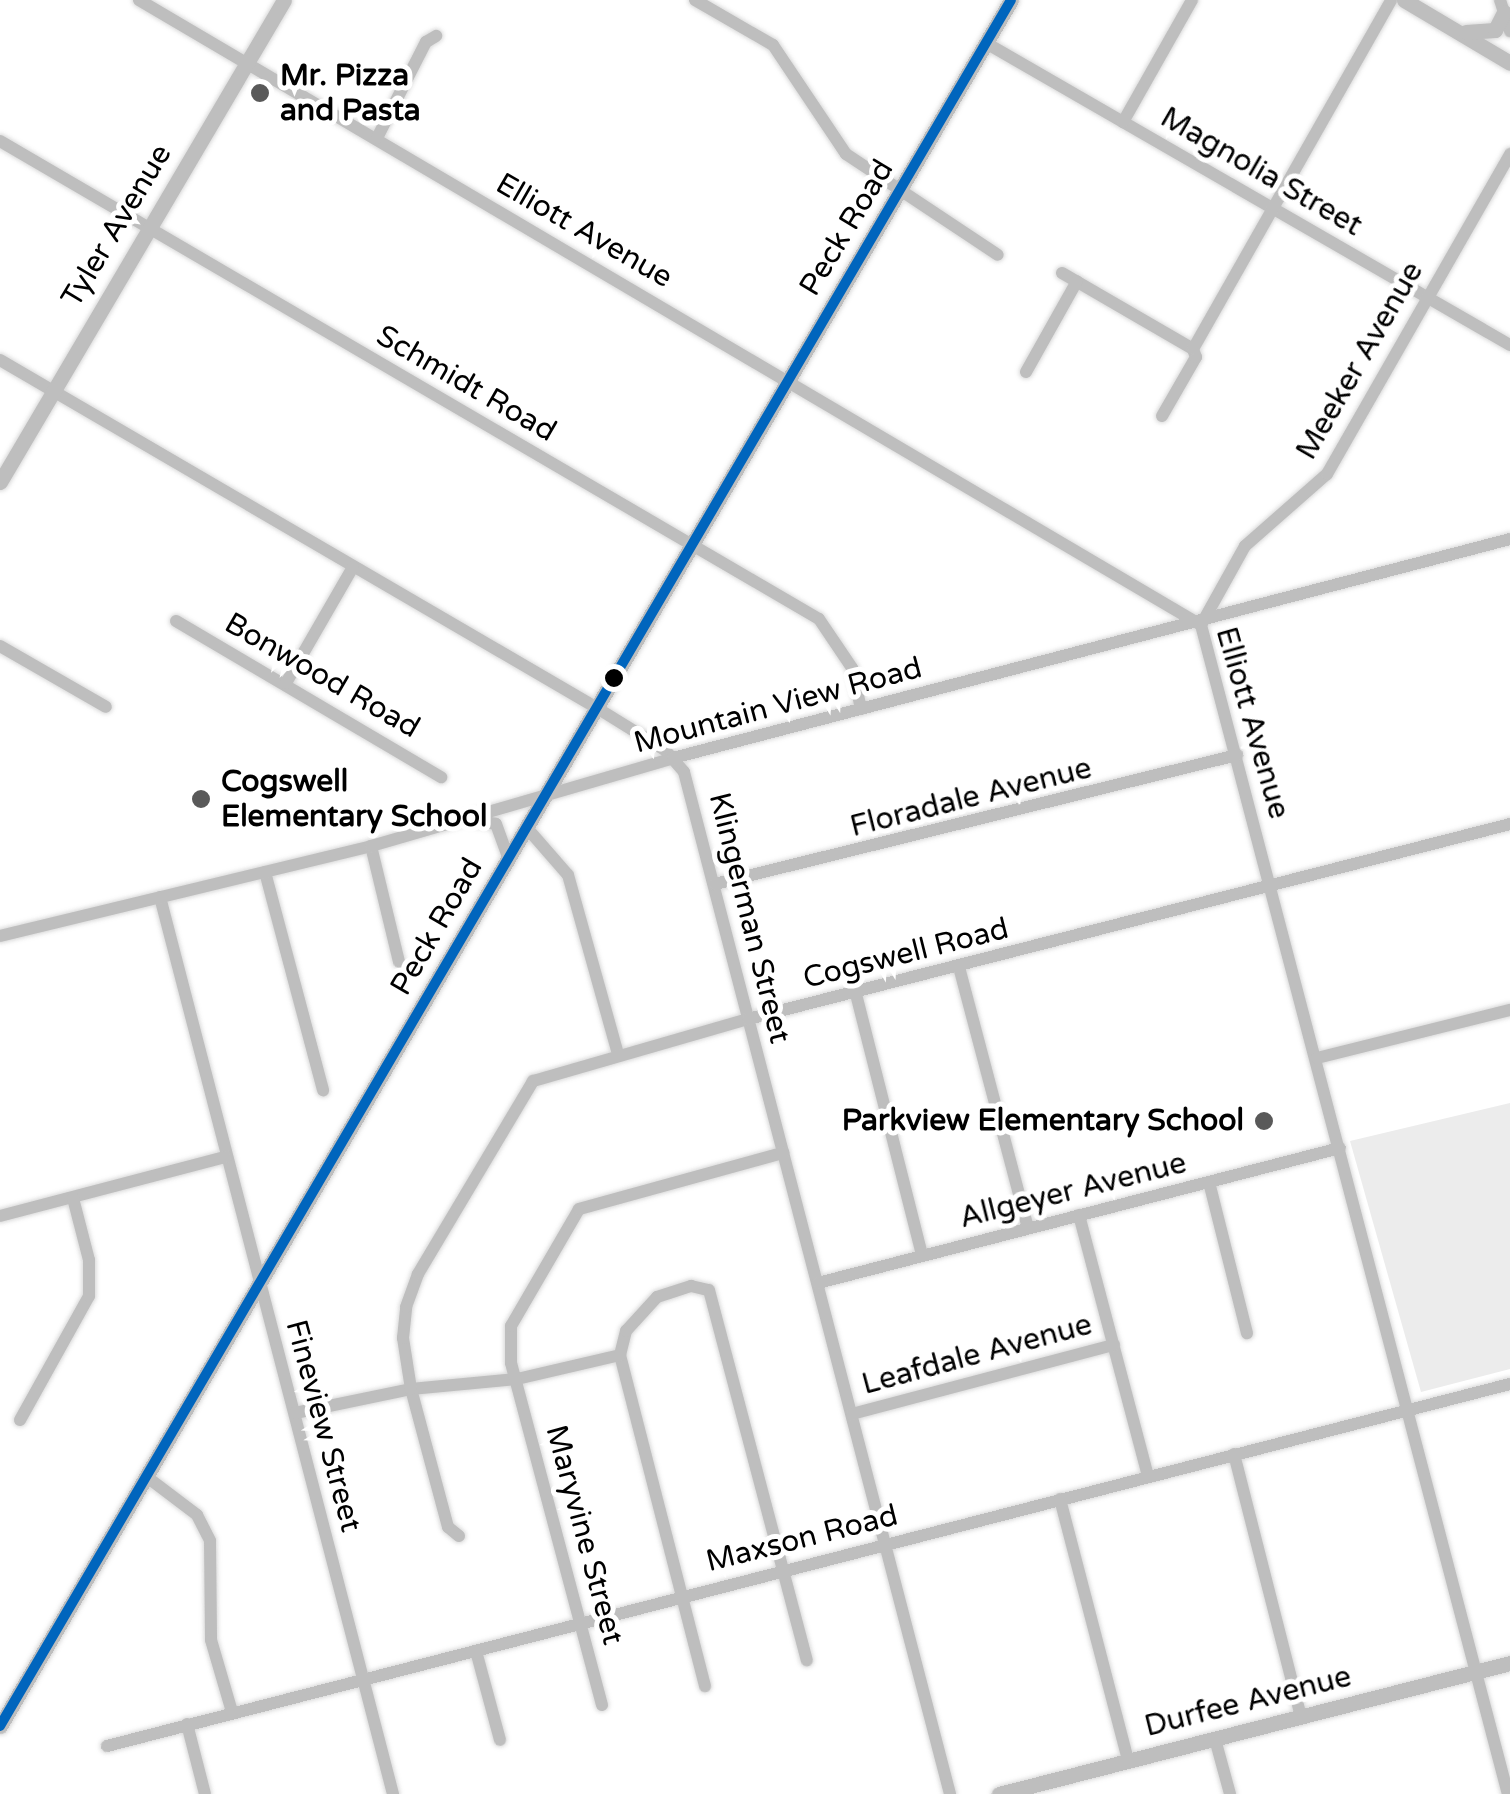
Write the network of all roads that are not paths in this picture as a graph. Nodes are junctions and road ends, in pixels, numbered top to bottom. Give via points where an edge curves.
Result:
1 (139, 0) edge
2 (284, 0) edge
3 (694, 0) edge
4 (1011, 0) edge
5 (1192, 0) edge
6 (1390, 0) edge
7 (1404, 0) edge
8 (1502, 6) edge
9 (1454, 30) junction
10 (1510, 31) edge
11 (436, 36) dead end
12 (986, 44) junction
13 (1510, 62) edge
14 (247, 63) junction
15 (1123, 122) junction
16 (377, 138) junction
17 (0, 140) edge
18 (1510, 154) edge
19 (900, 192) junction
20 (1274, 210) junction
21 (148, 227) junction
22 (998, 255) dead end
23 (1062, 272) dead end
24 (1077, 281) junction
25 (1425, 296) junction
26 (1510, 345) edge
27 (1193, 348) junction
28 (0, 360) edge
29 (1026, 372) dead end
30 (789, 380) junction
31 (53, 391) junction
32 (1162, 416) dead end
33 (0, 482) edge
34 (1510, 539) edge
35 (692, 546) junction
36 (353, 567) junction
37 (176, 620) dead end
38 (1201, 625) junction
39 (0, 646) edge
40 (286, 683) junction
41 (106, 707) dead end
42 (598, 708) junction
43 (861, 709) junction
44 (1237, 755) junction
45 (673, 758) junction
46 (441, 777) dead end
47 (546, 794) junction
48 (456, 820) junction
49 (1510, 824) edge
50 (527, 828) junction
51 (371, 846) junction
52 (509, 858) junction
53 (265, 872) junction
54 (716, 884) junction
55 (1272, 885) junction
56 (160, 897) junction
57 (0, 936) edge
58 (399, 962) dead end
59 (959, 967) junction
60 (856, 994) junction
61 (1510, 1010) edge
62 (748, 1018) junction
63 (618, 1054) junction
64 (1317, 1058) junction
65 (323, 1090) dead end
66 (1340, 1148) junction
67 (783, 1153) junction
68 (225, 1157) junction
69 (1209, 1182) junction
70 (72, 1198) junction
71 (0, 1216) edge
72 (1079, 1216) junction
73 (1028, 1228) junction
74 (922, 1255) junction
75 (818, 1284) junction
76 (259, 1286) junction
77 (1248, 1333) dead end
78 (1114, 1345) junction
79 (620, 1355) junction
80 (517, 1379) junction
81 (1510, 1384) edge
82 (412, 1389) junction
83 (1408, 1410) junction
84 (295, 1413) junction
85 (852, 1414) junction
86 (20, 1420) dead end
87 (1234, 1454) junction
88 (147, 1477) junction
89 (1148, 1477) junction
90 (1060, 1499) junction
91 (460, 1536) dead end
92 (885, 1544) junction
93 (784, 1569) junction
94 (682, 1596) junction
95 (581, 1622) junction
96 (476, 1651) junction
97 (807, 1660) dead end
98 (1510, 1663) edge
99 (1476, 1672) junction
100 (364, 1682) junction
101 (705, 1686) dead end
102 (602, 1704) dead end
103 (232, 1712) junction
104 (1301, 1716) junction
105 (187, 1724) junction
106 (0, 1726) edge
107 (500, 1740) dead end
108 (1216, 1740) junction
109 (107, 1746) dead end
110 (1128, 1760) junction
111 (206, 1794) edge
112 (393, 1794) edge
113 (950, 1794) edge
114 (1000, 1794) edge
115 (1230, 1794) edge
116 (1508, 1794) edge

1 - 14 street, Elliott Avenue
2 - 14 main road, Tyler Avenue
3 - 19 street via 773,45 846,154
4 - 12 main road, Peck Road
5 - 15 street
6 - 20 street
7 - 9 main road
8 - 9 main road via 1495,30
8 - 10 street
9 - 13 main road
11 - 16 street via 428,38
12 - 15 street, Magnolia Street
12 - 19 main road, Peck Road
14 - 16 street, Elliott Avenue
14 - 21 main road, Tyler Avenue
15 - 20 street, Magnolia Street via 1170,156
16 - 30 street, Elliott Avenue
17 - 21 street, Schmidt Road
18 - 25 street, Meeker Avenue
19 - 22 street
19 - 30 main road, Peck Road
20 - 25 street, Magnolia Street
20 - 27 street
21 - 31 main road, Tyler Avenue
21 - 35 street, Schmidt Road
23 - 24 street
24 - 27 street
24 - 29 street
25 - 26 street, Magnolia Street
25 - 38 street, Meeker Avenue via 1327,474 1245,546
27 - 32 street via 1196,356
28 - 31 street
30 - 35 main road, Peck Road
30 - 38 street, Elliott Avenue
31 - 33 main road, Tyler Avenue
31 - 36 street
34 - 38 street, Mountain View Road
35 - 42 main road, Peck Road
35 - 43 street, Schmidt Road via 819,619 852,668
36 - 40 street
36 - 42 street
37 - 40 street, Bonwood Road
38 - 43 street, Mountain View Road
38 - 44 street, Elliott Avenue
39 - 41 street
40 - 46 street, Bonwood Road
42 - 45 street
42 - 47 main road, Peck Road
43 - 45 street, Mountain View Road
44 - 54 street, Floradale Avenue
44 - 55 street, Elliott Avenue
45 - 47 street, Mountain View Road
45 - 54 street, Klingerman Street via 689,782
47 - 48 street, Mountain View Road
47 - 50 main road, Peck Road
48 - 51 street, Mountain View Road
48 - 52 street via 496,824
49 - 55 street, Cogswell Road
50 - 52 main road, Peck Road
50 - 63 street via 568,876
51 - 53 street, Mountain View Road
51 - 58 street
52 - 76 main road, Peck Road
53 - 56 street, Mountain View Road
53 - 65 street
54 - 62 street, Klingerman Street
55 - 59 street, Cogswell Road
55 - 64 street, Elliott Avenue
56 - 57 street, Mountain View Road
56 - 68 street, Fineview Street
59 - 60 street, Cogswell Road
59 - 73 street
60 - 62 street, Cogswell Road
60 - 74 street
61 - 64 street
62 - 63 street, Cogswell Road
62 - 67 street, Klingerman Street
63 - 82 street, Cogswell Road via 542,1075 514,1107 411,1290 403,1338
64 - 66 street, Elliott Avenue
66 - 69 street, Allgeyer Avenue
66 - 83 street, Elliott Avenue
67 - 75 street, Klingerman Street
67 - 80 street, Maryvine Street via 579,1209 511,1326
68 - 70 street
68 - 76 street, Fineview Street
69 - 72 street, Allgeyer Avenue
69 - 77 street
70 - 71 street
70 - 86 street via 88,1260 89,1296
72 - 73 street, Allgeyer Avenue
72 - 78 street
73 - 74 street, Allgeyer Avenue
74 - 75 street, Allgeyer Avenue
75 - 85 street, Klingerman Street
76 - 84 street, Fineview Street
76 - 88 main road, Peck Road
78 - 85 street, Leafdale Avenue
78 - 89 street
79 - 80 street
79 - 93 street via 626,1331 657,1298 691,1286 709,1290
79 - 94 street
80 - 82 street
80 - 95 street, Maryvine Street
81 - 83 street, Maxson Road
82 - 84 street
82 - 91 street, Cogswell Road via 448,1527
83 - 87 street, Maxson Road
83 - 99 street, Elliott Avenue
84 - 100 street, Fineview Street
85 - 92 street, Klingerman Street
87 - 89 street, Maxson Road
87 - 104 street
88 - 103 street via 188,1506 210,1541 210,1640
88 - 106 main road, Peck Road
89 - 90 street, Maxson Road
90 - 92 street, Maxson Road
90 - 110 street
92 - 93 street, Maxson Road
92 - 113 street, Klingerman Street
93 - 94 street, Maxson Road
93 - 97 street
94 - 95 street, Maxson Road
94 - 101 street
95 - 96 street, Maxson Road
95 - 102 street, Maryvine Street
96 - 100 street, Maxson Road
96 - 107 street
98 - 99 main road, Durfee Avenue
99 - 104 main road, Durfee Avenue
99 - 116 street, Elliott Avenue
100 - 103 street, Maxson Road
100 - 112 street, Fineview Street
103 - 105 street, Maxson Road
104 - 108 main road, Durfee Avenue
105 - 109 street, Maxson Road
105 - 111 street
108 - 110 main road, Durfee Avenue
108 - 115 street
110 - 114 main road, Durfee Avenue

